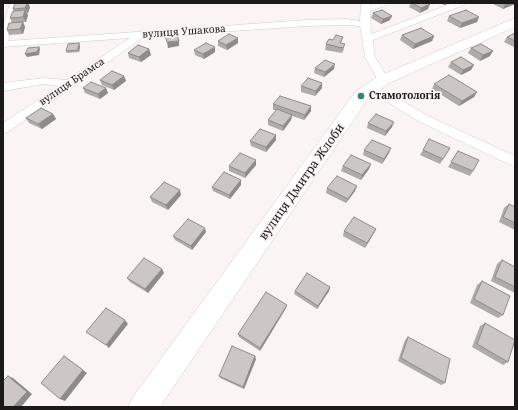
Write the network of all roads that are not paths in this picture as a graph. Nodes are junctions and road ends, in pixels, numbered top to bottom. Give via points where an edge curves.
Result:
1 (15, 3) edge
2 (385, 3) edge
3 (461, 3) edge
4 (366, 6) edge
5 (515, 22) edge
6 (365, 24) junction
7 (141, 35) junction
8 (367, 39) junction
9 (3, 41) edge
10 (3, 44) edge
11 (377, 84) junction
12 (67, 85) junction
13 (3, 87) edge
14 (3, 129) edge
15 (515, 162) edge
16 (143, 407) edge

1 - 9 street
2 - 4 street
3 - 8 street
4 - 6 street
5 - 11 main road, вулиця Дмитра Жлоби
6 - 7 street, вулиця Ушакова via 322,23
6 - 8 street
7 - 10 street, вулиця Ушакова
7 - 12 street, вулиця Брамса
8 - 11 street
11 - 15 street via 424,119
11 - 16 main road, вулиця Дмитра Жлоби via 362,96
12 - 13 street via 44,81
12 - 14 street, вулиця Брамса

